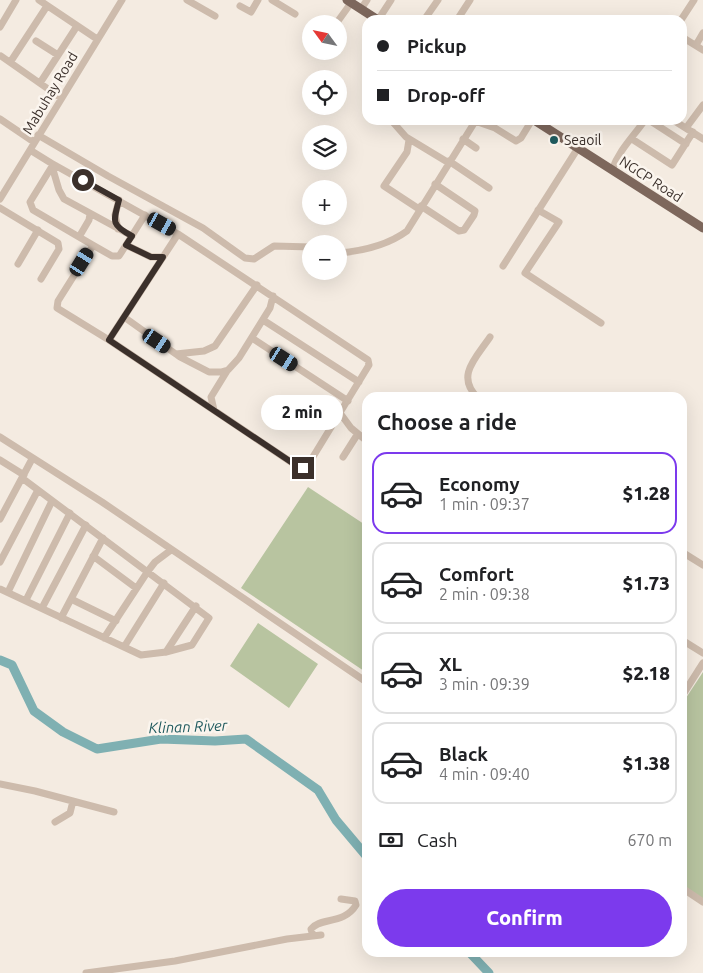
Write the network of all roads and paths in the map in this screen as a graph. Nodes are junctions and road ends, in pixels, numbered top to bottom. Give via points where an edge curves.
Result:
1 (16, 0) edge
2 (39, 0) edge
3 (122, 0) edge
4 (187, 0) edge
5 (258, 0) edge
6 (272, 0) edge
7 (367, 0) edge
8 (391, 0) edge
9 (438, 0) edge
10 (470, 0) edge
11 (694, 0) edge
12 (349, 2) edge
13 (47, 6) junction
14 (240, 6) dead end
15 (0, 11) edge
16 (295, 14) dead end
17 (366, 14) edge
18 (7, 15) junction
19 (341, 15) edge
20 (381, 15) edge
21 (428, 15) edge
22 (460, 15) edge
23 (684, 15) edge
24 (215, 16) dead end
25 (77, 26) junction
26 (0, 27) edge
27 (703, 33) edge
28 (97, 39) junction
29 (687, 40) edge
30 (36, 41) dead end
31 (696, 45) junction
32 (703, 50) edge
33 (58, 55) junction
34 (1, 56) dead end
35 (11, 61) junction
36 (40, 83) junction
37 (61, 98) junction
38 (703, 105) edge
39 (0, 119) edge
40 (396, 125) edge
41 (473, 125) edge
42 (488, 125) edge
43 (533, 125) edge
44 (543, 125) edge
45 (642, 125) edge
46 (657, 125) edge
47 (681, 125) edge
48 (686, 128) junction
49 (693, 132) junction
50 (38, 135) junction
51 (464, 139) junction
52 (632, 139) junction
53 (703, 139) edge
54 (409, 140) junction
55 (34, 142) junction
56 (686, 144) junction
57 (476, 148) dead end
58 (578, 148) junction
59 (30, 150) junction
60 (449, 162) junction
61 (51, 166) junction
62 (612, 170) junction
63 (435, 184) junction
64 (489, 188) dead end
65 (0, 199) edge
66 (119, 200) junction
67 (420, 207) junction
68 (0, 208) edge
69 (538, 210) junction
70 (90, 214) junction
71 (145, 215) junction
72 (703, 228) edge
73 (118, 229) junction
74 (38, 230) junction
75 (178, 234) junction
76 (132, 236) junction
77 (79, 237) junction
78 (91, 244) junction
79 (126, 245) junction
80 (302, 247) edge
81 (347, 251) edge
82 (163, 257) junction
83 (18, 264) dead end
84 (503, 266) dead end
85 (41, 278) dead end
86 (257, 285) junction
87 (273, 296) junction
88 (124, 317) junction
89 (264, 320) junction
90 (601, 324) dead end
91 (490, 337) dead end
92 (252, 338) junction
93 (109, 340) junction
94 (176, 354) junction
95 (227, 371) junction
96 (359, 382) junction
97 (472, 392) edge
98 (348, 401) junction
99 (214, 410) junction
100 (340, 413) junction
101 (358, 435) junction
102 (0, 437) edge
103 (362, 438) edge
104 (343, 457) dead end
105 (32, 459) junction
106 (0, 460) edge
107 (23, 477) junction
108 (38, 490) junction
109 (52, 501) junction
110 (70, 513) junction
111 (0, 519) edge
112 (86, 525) junction
113 (103, 538) junction
114 (171, 550) junction
115 (687, 555) edge
116 (93, 556) junction
117 (0, 562) edge
118 (703, 565) edge
119 (148, 571) junction
120 (164, 583) junction
121 (0, 588) edge
122 (136, 588) junction
123 (8, 592) junction
124 (72, 599) junction
125 (26, 600) junction
126 (196, 606) junction
127 (42, 608) junction
128 (61, 618) junction
129 (116, 621) junction
130 (104, 638) junction
131 (687, 643) edge
132 (124, 647) junction
133 (166, 652) junction
134 (703, 653) edge
135 (703, 664) edge
136 (362, 679) edge
137 (687, 688) edge
138 (0, 784) edge
139 (73, 801) junction
140 (114, 812) dead end
141 (55, 822) dead end
142 (687, 891) edge
143 (341, 900) dead end
144 (703, 902) edge
145 (321, 935) dead end
146 (313, 936) junction
147 (86, 973) edge

1 - 18 street
2 - 13 street
3 - 28 street, Mabuhay Road
4 - 24 street
5 - 14 street via 251,12
6 - 16 street
7 - 17 street
8 - 20 street
9 - 21 street
10 - 22 street
11 - 23 street
12 - 17 main road
12 - 19 street
13 - 25 street
13 - 35 street
15 - 18 street
18 - 26 street
25 - 28 street
25 - 33 street
27 - 31 street
28 - 37 street, Mabuhay Road
29 - 31 street
30 - 33 street
31 - 32 street
33 - 36 street
34 - 35 street
35 - 36 street
36 - 37 street
37 - 50 street, Mabuhay Road
38 - 48 street
39 - 55 street
40 - 54 street
41 - 51 street
42 - 43 street via 516,141
44 - 58 main road, NGCP Road
45 - 52 street
46 - 56 street
47 - 48 street
48 - 49 street
49 - 53 street
49 - 56 street
50 - 55 street, Mabuhay Road
50 - 80 street via 203,228 245,258 254,259 274,246
51 - 57 street
51 - 60 street
52 - 56 street via 672,165
52 - 62 street via 619,153
54 - 60 street
54 - 67 street via 406,152 384,186
55 - 59 street, Mabuhay Road
58 - 62 main road, NGCP Road
58 - 69 street
59 - 61 street
59 - 65 street, Mabuhay Road
60 - 63 street
60 - 64 street
61 - 66 street
61 - 70 street via 64,199
61 - 77 street via 30,206
62 - 72 main road, NGCP Road
63 - 67 street
63 - 67 street via 475,211 474,215 464,230 459,231
66 - 71 street
66 - 73 street via 115,215
67 - 81 street via 410,227 397,238
68 - 74 street
69 - 84 street
69 - 90 street via 559,222 526,273
70 - 73 street
70 - 77 street
71 - 75 street
71 - 76 street
73 - 76 street
74 - 83 street
74 - 85 street via 59,245
75 - 82 street
75 - 86 street
76 - 79 street
77 - 78 street
78 - 79 street via 116,257
78 - 93 street via 57,308
79 - 82 street via 151,257
82 - 88 street
86 - 87 street
86 - 94 street via 215,346 204,351
87 - 89 street
87 - 96 street via 368,360 369,365
88 - 93 street
88 - 94 street
89 - 92 street
89 - 96 street
91 - 97 street via 468,370 466,378
92 - 95 street
92 - 98 street
93 - 99 street
94 - 95 street via 209,372
95 - 99 street via 211,397
96 - 98 street
98 - 100 street
99 - 100 street via 303,468 312,460
100 - 101 street
101 - 103 street
101 - 104 street
102 - 105 street
105 - 107 street
105 - 114 street
106 - 107 street
107 - 108 street
107 - 111 street
108 - 109 street
108 - 117 street
109 - 110 street
109 - 123 street
110 - 112 street
110 - 125 street
112 - 113 street
112 - 127 street
113 - 116 street
113 - 119 street
114 - 119 street
114 - 136 street
115 - 118 street
116 - 122 street
116 - 124 street
119 - 120 street
119 - 122 street
120 - 126 street
120 - 132 street
121 - 123 street
122 - 129 street
123 - 125 street
124 - 128 street
124 - 129 street
125 - 127 street
126 - 133 street
126 - 133 street via 208,616 208,621 192,645
127 - 128 street
128 - 130 street
129 - 130 street
130 - 132 street
131 - 134 street
132 - 133 street via 141,655
135 - 137 street
138 - 139 street
139 - 140 street
139 - 141 street via 70,813
142 - 144 street
143 - 146 street via 355,901 356,905 344,917 314,925 311,929
145 - 146 street
146 - 147 street

